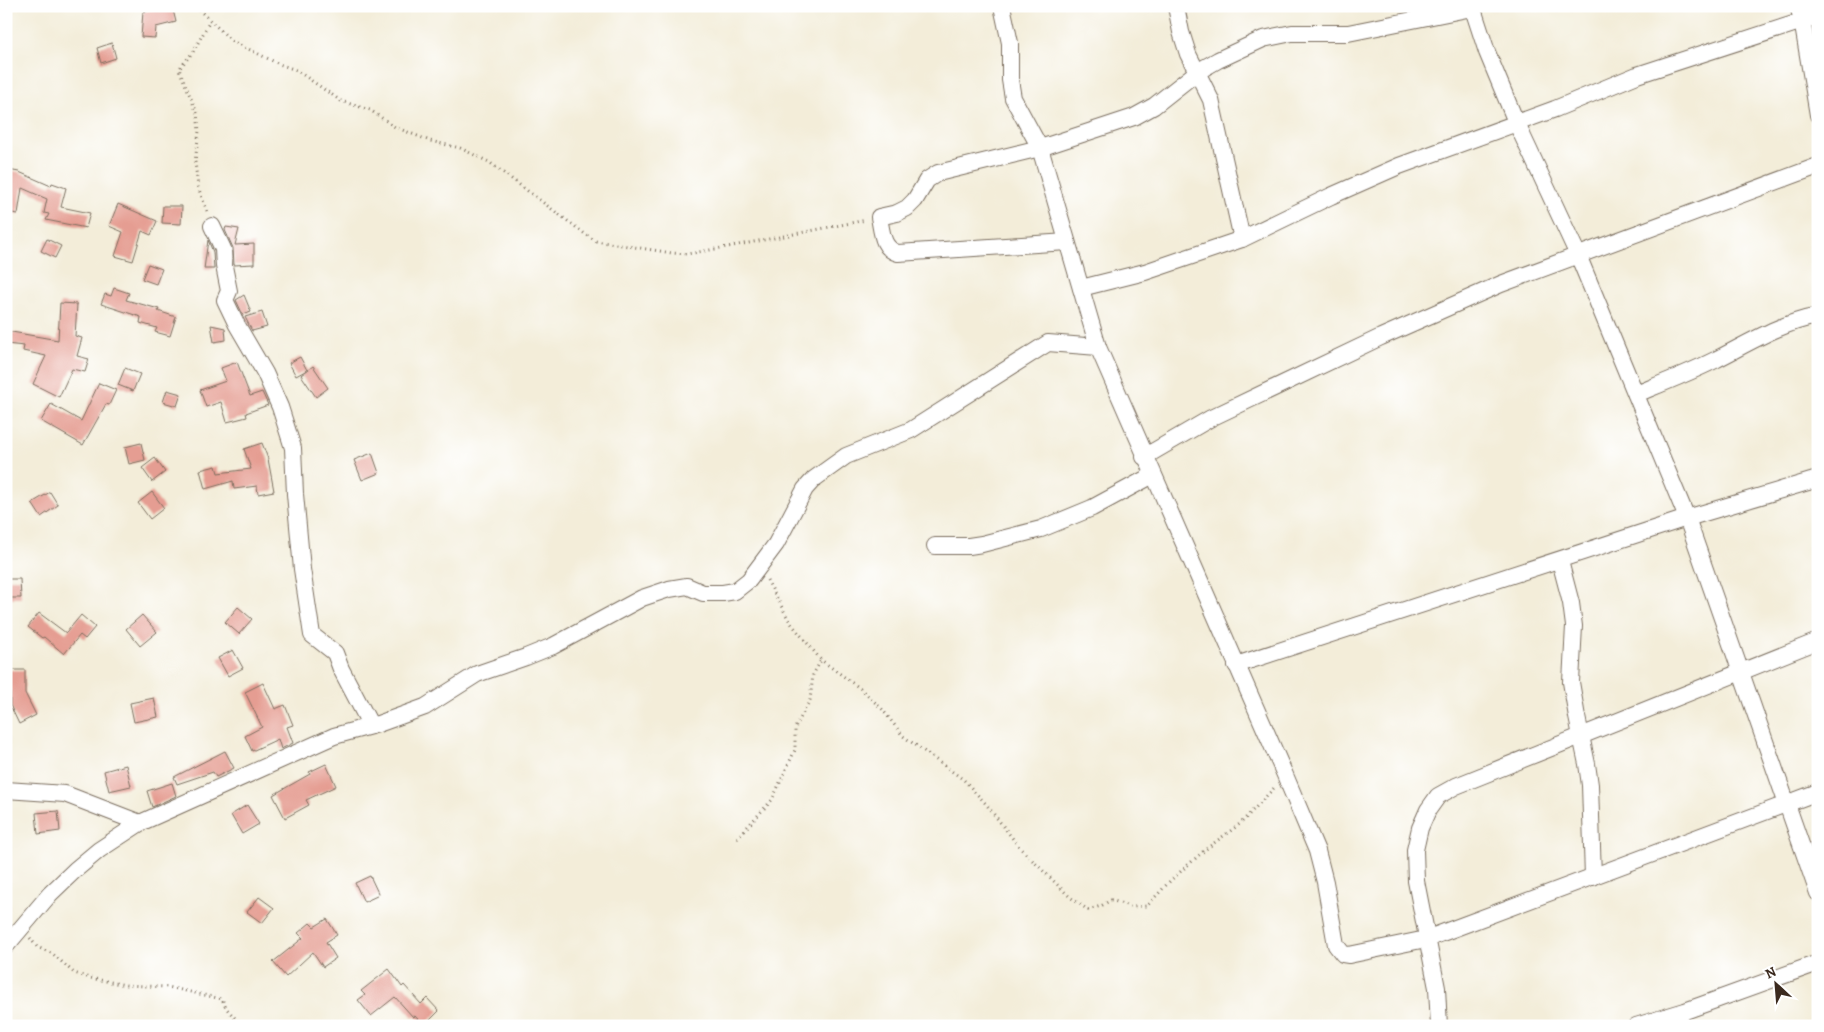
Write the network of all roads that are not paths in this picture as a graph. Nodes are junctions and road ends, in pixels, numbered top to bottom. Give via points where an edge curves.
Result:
1 (1002, 6) edge
2 (1176, 6) edge
3 (1472, 7) edge
4 (1806, 14) edge
5 (1197, 72) junction
6 (1818, 115) edge
7 (1516, 122) junction
8 (1040, 148) junction
9 (1818, 166) edge
10 (212, 226) road end
11 (1242, 239) junction
12 (1067, 242) junction
13 (1578, 254) junction
14 (1081, 288) junction
15 (1818, 316) edge
16 (1098, 347) junction
17 (1636, 394) junction
18 (1144, 457) junction
19 (1153, 475) junction
20 (1818, 479) edge
21 (1687, 518) junction
22 (936, 546) dead end
23 (1560, 561) junction
24 (1818, 641) edge
25 (1236, 665) junction
26 (1740, 671) junction
27 (371, 726) junction
28 (1580, 736) junction
29 (6, 790) edge
30 (1818, 792) edge
31 (1786, 804) junction
32 (140, 823) junction
33 (1593, 877) junction
34 (1818, 893) edge
35 (1426, 939) junction
36 (6, 946) edge
37 (1818, 963) edge
38 (1439, 1026) edge
39 (1636, 1026) edge

1 - 8 street via 1010,43 1013,98
2 - 5 street via 1181,32
3 - 5 street via 1348,33 1292,33 1263,39
3 - 7 street
4 - 6 street
4 - 7 street
5 - 8 street via 1154,106 1134,117
5 - 11 street via 1211,100
7 - 11 street via 1400,166
7 - 13 street
8 - 12 street
8 - 12 street via 938,173 927,180 908,208 878,217 885,244 898,253
9 - 13 street
10 - 27 street via 223,249 229,291 225,300 265,373 293,448 302,569 312,635 335,653
11 - 14 street via 1145,272
12 - 14 street
13 - 17 street
13 - 18 street via 1382,337 1211,418
14 - 16 street
15 - 17 street via 1777,328 1713,361
16 - 18 street
16 - 27 street via 1048,342 911,430 846,456 805,489 781,536 760,567 735,591 703,592 687,586 642,598 553,646 477,674 425,707
17 - 21 street
18 - 19 street
19 - 22 street via 1092,508 1041,529 982,544
19 - 25 street
20 - 21 street
21 - 23 street
21 - 26 street
23 - 25 street
23 - 28 street via 1574,626 1572,682
24 - 26 street
25 - 35 street via 1317,851 1336,945 1349,956
26 - 28 street
26 - 31 street
27 - 32 street via 334,736
28 - 33 street via 1590,785
28 - 35 street via 1438,796 1420,828 1415,850 1416,881
29 - 32 street via 65,794
30 - 31 street
31 - 33 street
31 - 34 street
32 - 36 street via 75,870
33 - 35 street
35 - 38 street via 1437,988
37 - 39 street

